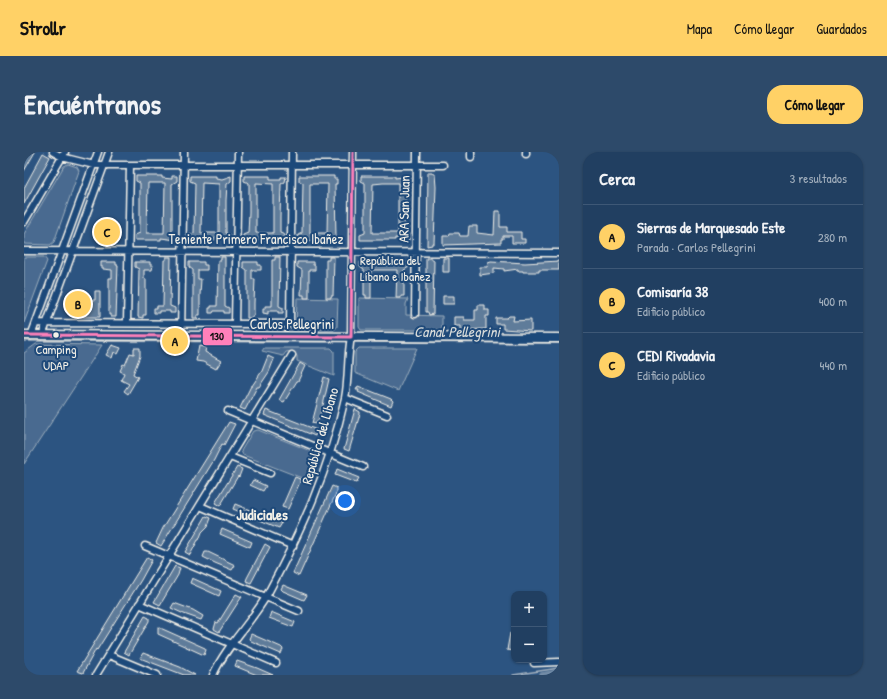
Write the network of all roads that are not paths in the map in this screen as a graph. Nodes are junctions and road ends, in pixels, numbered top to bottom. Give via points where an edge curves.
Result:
1 (53, 152) edge
2 (98, 152) edge
3 (109, 152) edge
4 (184, 152) edge
5 (238, 152) edge
6 (292, 152) edge
7 (353, 152) edge
8 (417, 152) edge
9 (63, 154) edge
10 (94, 165) junction
11 (104, 165) junction
12 (130, 165) junction
13 (184, 165) junction
14 (238, 165) junction
15 (292, 165) junction
16 (353, 165) junction
17 (417, 165) junction
18 (443, 165) dead end
19 (24, 222) edge
20 (24, 251) edge
21 (62, 251) junction
22 (73, 251) junction
23 (128, 251) junction
24 (182, 251) junction
25 (237, 251) junction
26 (291, 251) junction
27 (352, 251) junction
28 (416, 251) junction
29 (559, 252) edge
30 (415, 314) dead end
31 (36, 323) junction
32 (47, 323) junction
33 (127, 323) junction
34 (181, 324) junction
35 (236, 324) junction
36 (28, 336) edge
37 (42, 336) junction
38 (181, 336) junction
39 (350, 337) junction
40 (559, 338) edge
41 (292, 355) dead end
42 (345, 398) junction
43 (228, 411) dead end
44 (387, 415) dead end
45 (252, 421) junction
46 (330, 453) junction
47 (230, 457) junction
48 (363, 467) dead end
49 (270, 473) dead end
50 (200, 506) junction
51 (145, 546) dead end
52 (293, 546) junction
53 (169, 556) junction
54 (266, 597) junction
55 (140, 604) junction
56 (299, 611) dead end
57 (232, 644) junction
58 (109, 655) junction
59 (547, 662) edge
60 (559, 662) edge
61 (276, 663) dead end
62 (96, 675) edge
63 (157, 675) edge
64 (213, 675) edge

1 - 9 street
2 - 10 street
3 - 11 street
4 - 13 street
5 - 14 street
6 - 15 street
7 - 16 street, República del Líbano
8 - 17 street, ARA San Juan
9 - 10 street
9 - 19 street
10 - 11 street
10 - 21 street
11 - 12 street
11 - 22 street
12 - 13 street
12 - 23 street
13 - 14 street
13 - 24 street
14 - 15 street
14 - 25 street
15 - 16 street
15 - 26 street
16 - 17 street
16 - 27 street, República del Líbano
17 - 18 street
17 - 28 street, ARA San Juan
20 - 21 street, Teniente Primero Francisco Ibañez
21 - 22 street, Teniente Primero Francisco Ibañez
21 - 31 street
22 - 23 street, Teniente Primero Francisco Ibañez
22 - 32 street
23 - 24 street, Teniente Primero Francisco Ibañez
23 - 33 street
24 - 25 street, Teniente Primero Francisco Ibañez
24 - 34 street
25 - 26 street, Teniente Primero Francisco Ibañez
25 - 35 street
26 - 27 street, Teniente Primero Francisco Ibañez
26 - 35 street, Carlos Pellegrini via 290,324
27 - 28 street, Teniente Primero Francisco Ibañez
27 - 39 street, República del Líbano
28 - 29 street, Teniente Primero Francisco Ibañez
28 - 30 street, ARA San Juan
31 - 32 street, Carlos Pellegrini
31 - 36 street
32 - 33 street, Carlos Pellegrini
32 - 37 street
33 - 34 street, Carlos Pellegrini
34 - 35 street, Carlos Pellegrini
34 - 38 street
36 - 37 main road, Carlos Pellegrini
37 - 38 main road, Carlos Pellegrini
38 - 39 main road, Carlos Pellegrini
39 - 40 main road, Carlos Pellegrini
39 - 42 street, República del Líbano
41 - 45 street
42 - 44 street
42 - 46 street, República del Líbano
43 - 45 street
45 - 46 street
45 - 47 street
46 - 48 street
46 - 52 street, República del Líbano via 319,487
47 - 49 street
47 - 50 street
50 - 52 street
50 - 53 street
51 - 53 street
52 - 54 street, República del Líbano
53 - 54 street
53 - 55 street
54 - 56 street
54 - 57 street, República del Líbano
55 - 57 street
55 - 58 street
57 - 61 street
57 - 64 street, República del Líbano
58 - 62 street
58 - 63 street
59 - 60 street

